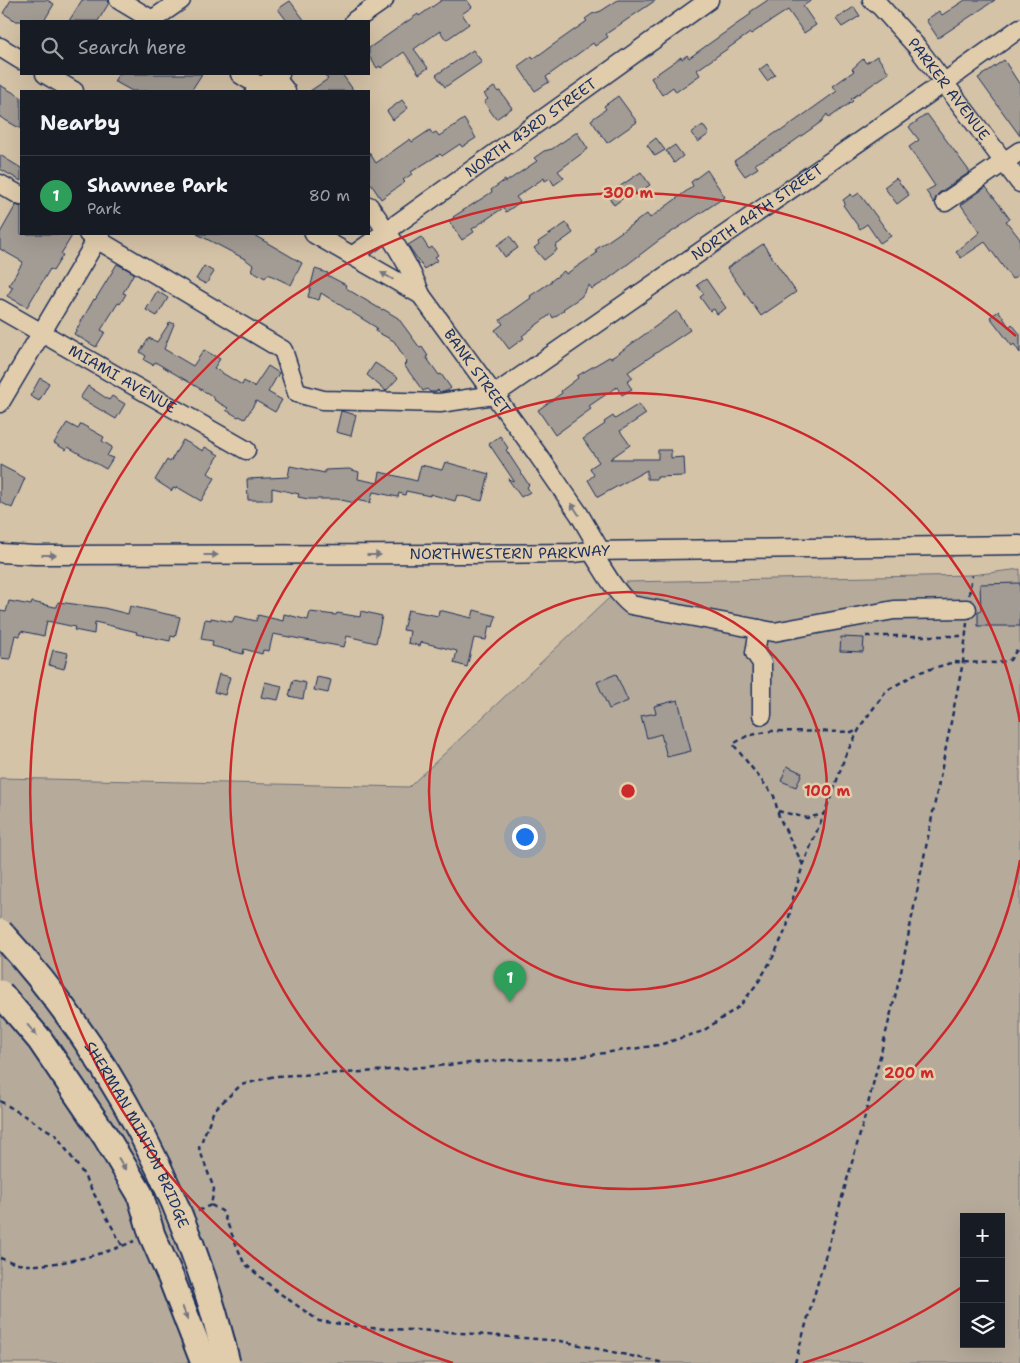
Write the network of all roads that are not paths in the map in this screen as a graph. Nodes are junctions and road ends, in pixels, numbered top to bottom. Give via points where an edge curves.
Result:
1 (119, 0) edge
2 (181, 0) edge
3 (384, 0) edge
4 (709, 0) edge
5 (872, 0) edge
6 (151, 20) edge
7 (154, 20) edge
8 (355, 20) edge
9 (1020, 28) edge
10 (0, 47) edge
11 (20, 59) edge
12 (47, 75) edge
13 (243, 75) edge
14 (945, 82) junction
15 (272, 84) edge
16 (72, 90) edge
17 (1020, 152) edge
18 (1005, 162) junction
19 (1020, 183) edge
20 (0, 184) edge
21 (20, 195) edge
22 (945, 202) dead end
23 (370, 207) edge
24 (386, 230) junction
25 (316, 235) edge
26 (95, 236) edge
27 (352, 256) junction
28 (421, 296) junction
29 (0, 309) edge
30 (41, 334) junction
31 (494, 395) junction
32 (0, 404) edge
33 (246, 450) dead end
34 (1020, 545) edge
35 (596, 550) junction
36 (0, 553) edge
37 (967, 608) road end
38 (759, 629) junction
39 (762, 715) dead end
40 (0, 932) edge
41 (0, 944) edge
42 (0, 993) edge
43 (204, 1363) edge
44 (220, 1363) edge
45 (228, 1363) edge

1 - 6 street
2 - 7 street
3 - 8 street
4 - 24 street, NORTH 43RD STREET
5 - 14 street, PARKER AVENUE via 918,47
9 - 14 street, NORTH 44TH STREET
10 - 11 street
12 - 16 street
13 - 15 street
14 - 18 street, PARKER AVENUE
14 - 31 street, NORTH 44TH STREET
17 - 18 street
18 - 19 street, PARKER AVENUE
18 - 22 street
20 - 21 street
23 - 24 street
24 - 27 street, NORTH 43RD STREET
24 - 28 street via 414,277
25 - 27 street, BANK STREET
26 - 30 street
26 - 31 street via 283,350 297,393 323,400 440,403
28 -> 27 street, BANK STREET
28 - 31 street, BANK STREET
29 - 30 street, MIAMI AVENUE
30 - 32 street
30 - 33 street, MIAMI AVENUE
35 -> 31 street, BANK STREET via 579,514
34 - 35 street, NORTHWESTERN PARKWAY
36 -> 35 street, NORTHWESTERN PARKWAY via 36,556 449,554
35 - 38 street, BANK STREET via 614,588 632,605
37 - 38 street, BANK STREET via 894,610 774,632
38 - 39 street via 755,653 762,662
40 - 45 highway, SHERMAN MINTON BRIDGE, bridge via 71,1018 151,1149 190,1237
41 - 44 highway via 43,993 90,1060 130,1126 178,1225
42 -> 43 highway, SHERMAN MINTON BRIDGE, bridge via 40,1040 106,1137 140,1194 152,1235

